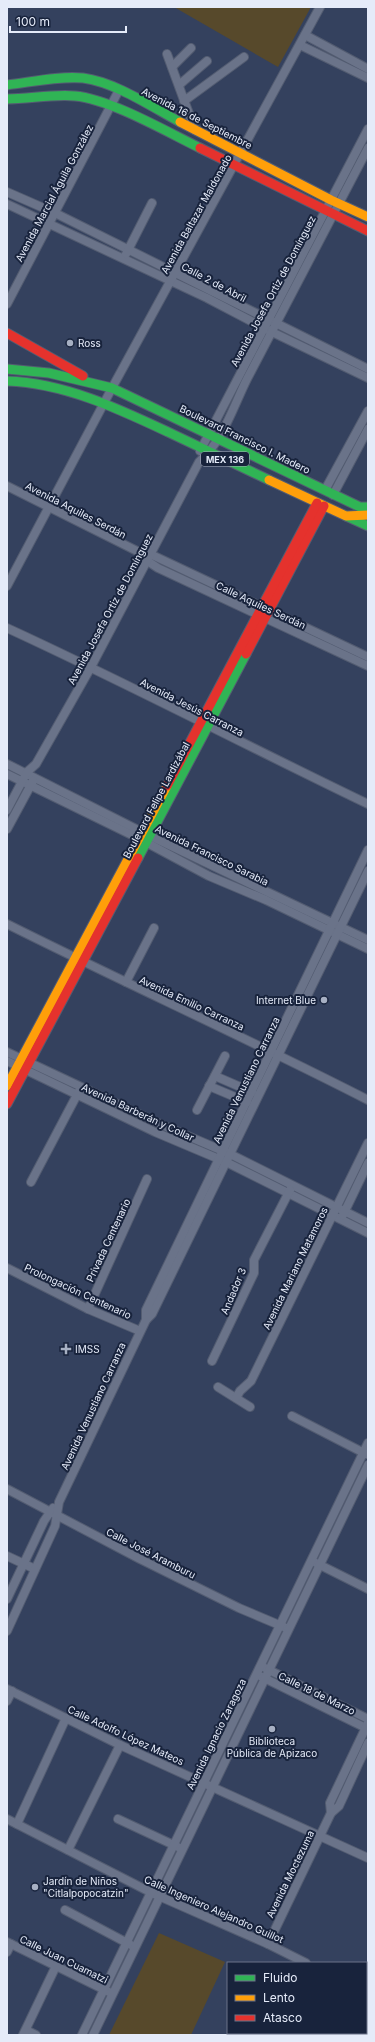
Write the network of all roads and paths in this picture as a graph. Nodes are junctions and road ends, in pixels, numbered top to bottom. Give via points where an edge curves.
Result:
1 (320, 7) edge
2 (305, 35) junction
3 (300, 45) junction
4 (191, 48) dead end
5 (167, 54) dead end
6 (244, 57) dead end
7 (207, 61) dead end
8 (347, 63) junction
9 (172, 67) junction
10 (368, 69) edge
11 (368, 78) edge
12 (7, 85) edge
13 (178, 85) junction
14 (119, 90) junction
15 (7, 99) edge
16 (184, 101) junction
17 (147, 105) junction
18 (111, 106) junction
19 (139, 120) junction
20 (368, 129) edge
21 (195, 130) junction
22 (366, 146) edge
23 (240, 153) junction
24 (234, 164) junction
25 (7, 192) edge
26 (335, 202) junction
27 (7, 204) edge
28 (152, 204) dead end
29 (55, 213) junction
30 (329, 213) junction
31 (368, 217) edge
32 (49, 224) junction
33 (368, 231) edge
34 (129, 250) junction
35 (124, 258) junction
36 (173, 277) junction
37 (7, 304) edge
38 (270, 326) junction
39 (7, 333) edge
40 (7, 369) edge
41 (368, 375) edge
42 (243, 379) junction
43 (7, 381) edge
44 (93, 382) junction
45 (112, 388) junction
46 (104, 403) junction
47 (368, 410) edge
48 (368, 429) edge
49 (208, 434) junction
50 (218, 439) junction
51 (201, 447) junction
52 (211, 452) junction
53 (199, 462) junction
54 (7, 486) edge
55 (325, 490) junction
56 (334, 495) junction
57 (321, 504) junction
58 (48, 508) junction
59 (365, 508) edge
60 (368, 515) edge
61 (346, 516) junction
62 (368, 526) edge
63 (148, 557) junction
64 (7, 586) edge
65 (264, 612) junction
66 (7, 628) edge
67 (338, 648) junction
68 (368, 657) edge
69 (368, 666) edge
70 (91, 667) junction
71 (204, 724) junction
72 (7, 764) edge
73 (36, 764) junction
74 (27, 772) junction
75 (7, 774) edge
76 (35, 777) junction
77 (22, 780) junction
78 (31, 784) junction
79 (368, 804) edge
80 (9, 813) edge
81 (7, 829) edge
82 (144, 837) junction
83 (368, 850) edge
84 (366, 869) edge
85 (7, 924) edge
86 (154, 928) dead end
87 (336, 928) junction
88 (368, 940) edge
89 (368, 949) edge
90 (79, 960) junction
91 (126, 982) junction
92 (7, 1052) edge
93 (274, 1053) junction
94 (224, 1056) dead end
95 (7, 1061) edge
96 (23, 1065) junction
97 (214, 1076) junction
98 (7, 1086) edge
99 (209, 1086) junction
100 (79, 1091) junction
101 (252, 1092) junction
102 (368, 1100) edge
103 (247, 1102) junction
104 (7, 1104) edge
105 (197, 1110) dead end
106 (368, 1143) edge
107 (224, 1157) junction
108 (366, 1160) edge
109 (147, 1179) dead end
110 (31, 1182) dead end
111 (292, 1186) junction
112 (288, 1194) junction
113 (336, 1207) junction
114 (345, 1211) junction
115 (333, 1216) junction
116 (341, 1220) junction
117 (368, 1223) edge
118 (368, 1233) edge
119 (7, 1268) edge
120 (88, 1309) junction
121 (140, 1331) junction
122 (212, 1361) dead end
123 (218, 1387) dead end
124 (236, 1398) junction
125 (250, 1407) dead end
126 (292, 1416) dead end
127 (368, 1443) edge
128 (366, 1454) edge
129 (368, 1465) edge
130 (7, 1489) edge
131 (59, 1502) junction
132 (50, 1511) junction
133 (335, 1512) junction
134 (58, 1515) junction
135 (344, 1516) junction
136 (7, 1556) edge
137 (312, 1561) junction
138 (24, 1564) junction
139 (320, 1565) junction
140 (35, 1569) junction
141 (368, 1589) edge
142 (7, 1599) edge
143 (280, 1625) junction
144 (289, 1629) junction
145 (7, 1630) edge
146 (260, 1666) junction
147 (268, 1670) junction
148 (256, 1674) junction
149 (265, 1678) junction
150 (9, 1690) edge
151 (7, 1701) edge
152 (66, 1718) junction
153 (234, 1719) junction
154 (368, 1719) edge
155 (242, 1723) junction
156 (367, 1727) edge
157 (368, 1743) edge
158 (120, 1745) junction
159 (353, 1765) junction
160 (204, 1782) junction
161 (213, 1786) junction
162 (7, 1819) edge
163 (118, 1819) dead end
164 (17, 1824) junction
165 (320, 1835) junction
166 (174, 1845) junction
167 (183, 1849) junction
168 (68, 1850) junction
169 (368, 1858) edge
170 (152, 1893) junction
171 (160, 1897) junction
172 (65, 1910) dead end
173 (127, 1943) junction
174 (268, 1944) junction
175 (8, 1946) edge
176 (136, 1947) junction
177 (304, 1962) edge
178 (56, 1966) junction
179 (104, 1989) junction
180 (113, 1994) junction
181 (24, 2032) edge
182 (36, 2035) edge
183 (82, 2035) edge
184 (93, 2035) edge

1 - 2 street, Avenida Baltazar Maldonado
2 - 3 street, Avenida Baltazar Maldonado
2 - 8 street
3 - 8 street
3 - 23 street, Avenida Baltazar Maldonado
4 - 9 street
5 - 9 street
6 - 16 street
7 - 13 street
8 - 10 street
8 - 11 street
9 - 13 street
12 - 14 main road, Avenida 16 de Septiembre via 81,78
13 - 16 street
14 - 17 main road, Avenida 16 de Septiembre
14 - 18 street, Avenida Marcial Águila González
15 - 18 main road via 83,96
16 - 21 street
17 - 19 main road
17 - 21 main road, Avenida 16 de Septiembre
18 - 19 main road
18 - 29 street, Avenida Marcial Águila González
19 - 24 main road
20 - 22 street, Avenida Josefa Ortiz de Domínguez
21 - 23 main road, Avenida 16 de Septiembre
22 - 26 street, Avenida Josefa Ortiz de Domínguez
23 - 24 street, Avenida Baltazar Maldonado
23 - 26 main road, Avenida 16 de Septiembre
24 - 30 main road
24 - 36 street, Avenida Baltazar Maldonado
25 - 29 street, Calle 2 de Abril
26 - 30 street, Avenida Josefa Ortiz de Domínguez
26 - 31 main road, Avenida 16 de Septiembre
27 - 32 street, Calle 2 de Abril
28 - 34 street
29 - 32 street, Avenida Marcial Águila González
29 - 34 street, Calle 2 de Abril
30 - 33 main road
30 - 38 street, Avenida Josefa Ortiz de Domínguez
32 - 35 street, Calle 2 de Abril
32 - 37 street, Avenida Marcial Águila González
34 - 35 street
34 - 36 street, Calle 2 de Abril
35 - 36 street, Calle 2 de Abril
36 - 38 street, Calle 2 de Abril
36 - 45 street, Avenida Baltazar Maldonado
38 - 41 street, Calle 2 de Abril
38 - 42 street, Avenida Josefa Ortiz de Domínguez
39 - 44 main road
40 - 44 main road, MEX 136 via 49,373
42 - 49 street, Avenida Josefa Ortiz de Domínguez
42 - 50 street, Avenida Josefa Ortiz de Domínguez
43 - 46 main road, MEX 136 via 49,386
44 - 45 main road, MEX 136
45 - 46 street, Avenida Baltazar Maldonado
45 - 49 main road, Boulevard Francisco I. Madero / MEX 136
46 - 51 main road, MEX 136
46 - 58 street
47 - 55 street
48 - 56 street
49 - 50 main road, Boulevard Francisco I. Madero / MEX 136
49 - 51 street, Avenida Josefa Ortiz de Domínguez
50 - 52 street, Avenida Josefa Ortiz de Domínguez
50 - 55 main road, Boulevard Francisco I. Madero / MEX 136
51 - 52 main road, MEX 136
51 - 53 street, Avenida Josefa Ortiz de Domínguez
52 - 53 street, Avenida Josefa Ortiz de Domínguez
52 - 57 main road, MEX 136
53 - 63 street, Avenida Josefa Ortiz de Domínguez
54 - 58 street, Avenida Aquiles Serdán
55 - 56 main road, Boulevard Francisco I. Madero / MEX 136
56 - 59 main road, Boulevard Francisco I. Madero / MEX 136
57 - 61 main road, MEX 136
57 - 65 main road, Boulevard Felipe Lardizábal
58 - 63 street, Avenida Aquiles Serdán
58 - 64 street
60 - 61 main road, MEX 136
61 - 62 main road
63 - 65 street, Calle Aquiles Serdán
63 - 70 street, Avenida Josefa Ortiz de Domínguez
65 - 67 street, Calle Aquiles Serdán
65 - 71 main road, Boulevard Felipe Lardizábal
66 - 70 street, Avenida Jesús Carranza
67 - 68 street, Calle Aquiles Serdán
67 - 69 street, Calle Aquiles Serdán
70 - 71 street, Avenida Jesús Carranza
70 - 73 street, Avenida Josefa Ortiz de Domínguez
71 - 79 street, Avenida Jesús Carranza
71 - 82 main road, Boulevard Felipe Lardizábal
72 - 74 street, Avenida Francisco Sarabia
73 - 74 street, Avenida Josefa Ortiz de Domínguez
73 - 76 street, Avenida Josefa Ortiz de Domínguez
74 - 76 street, Avenida Francisco Sarabia
74 - 77 street, Avenida Josefa Ortiz de Domínguez
75 - 77 street, Avenida Francisco Sarabia
76 - 78 street, Avenida Josefa Ortiz de Domínguez
76 - 82 street, Avenida Francisco Sarabia
77 - 78 street, Avenida Francisco Sarabia
77 - 80 street, Avenida Josefa Ortiz de Domínguez
78 - 80 street, Avenida Josefa Ortiz de Domínguez
78 - 82 street, Avenida Francisco Sarabia
80 - 81 street, Avenida Josefa Ortiz de Domínguez
82 - 87 street, Avenida Francisco Sarabia via 209,876 267,897
82 - 90 main road, Boulevard Felipe Lardizábal
83 - 84 street, Avenida Venustiano Carranza
84 - 87 street, Avenida Venustiano Carranza
85 - 90 street, Avenida Emilio Carranza
86 - 91 street
87 - 88 street, Avenida Francisco Sarabia
87 - 89 street, Avenida Francisco Sarabia
87 - 93 street, Avenida Venustiano Carranza
90 - 91 street, Avenida Emilio Carranza
90 - 96 main road, Boulevard Felipe Lardizábal
91 - 93 street, Avenida Emilio Carranza
92 - 96 street, Avenida Barberán y Collar
93 - 101 street, Avenida Venustiano Carranza
93 - 102 street, Avenida Emilio Carranza
93 - 107 street, Avenida Venustiano Carranza
94 - 97 street
95 - 96 street, Avenida Barberán y Collar
96 - 98 main road, Boulevard Felipe Lardizábal
96 - 100 street, Avenida Barberán y Collar
96 - 104 main road, Boulevard Felipe Lardizábal
97 - 99 street
97 - 101 street
99 - 103 street
99 - 105 street
100 - 107 street, Avenida Barberán y Collar
100 - 110 street
101 - 103 street, Avenida Venustiano Carranza
103 - 107 street, Avenida Venustiano Carranza
106 - 108 street, Avenida Mariano Matamoros
107 - 111 street, Avenida Barberán y Collar
107 - 112 street, Avenida Barberán y Collar
107 - 121 street, Avenida Venustiano Carranza via 185,1239 146,1310 146,1320
108 - 113 street, Avenida Mariano Matamoros
108 - 114 street, Avenida Mariano Matamoros
109 - 120 street, Privada Centenario
111 - 112 street, Andador 3
111 - 113 street, Avenida Barberán y Collar
112 - 115 street, Avenida Barberán y Collar
112 - 122 street, Andador 3 via 254,1260 254,1273
113 - 114 street, Avenida Barberán y Collar
113 - 115 street, Avenida Mariano Matamoros
114 - 116 street, Avenida Mariano Matamoros
114 - 117 street, Avenida Barberán y Collar
115 - 116 street, Avenida Barberán y Collar
115 - 124 street, Avenida Mariano Matamoros via 252,1382 240,1391
116 - 118 street, Avenida Barberán y Collar
119 - 120 street, Prolongación Centenario
120 - 121 street, Prolongación Centenario
121 - 131 street, Avenida Venustiano Carranza
123 - 124 street
124 - 125 street
126 - 128 street
127 - 128 street, Avenida Ignacio Zaragoza
128 - 133 street, Avenida Ignacio Zaragoza
129 - 135 street, Avenida Ignacio Zaragoza
130 - 132 street, Calle José Aramburu
131 - 132 street, Avenida Venustiano Carranza
131 - 134 street, Avenida Venustiano Carranza
132 - 134 street, Calle José Aramburu
132 - 138 street, Avenida Venustiano Carranza
133 - 135 street
133 - 137 street, Avenida Ignacio Zaragoza
134 - 140 street, Avenida Venustiano Carranza
134 - 143 street, Calle José Aramburu via 140,1559 239,1608
135 - 139 street, Avenida Ignacio Zaragoza
136 - 138 street
137 - 139 street
137 - 143 street, Avenida Ignacio Zaragoza
138 - 140 street
138 - 142 street, Avenida Venustiano Carranza
139 - 141 street
139 - 144 street, Avenida Ignacio Zaragoza
140 - 145 street, Avenida Venustiano Carranza
143 - 144 street, Calle José Aramburu
143 - 146 street, Avenida Ignacio Zaragoza
144 - 147 street, Avenida Ignacio Zaragoza
146 - 147 street, Calle 18 de Marzo
146 - 148 street, Avenida Ignacio Zaragoza
147 - 149 street, Avenida Ignacio Zaragoza
147 - 154 street, Calle 18 de Marzo
148 - 149 street, Calle 18 de Marzo
148 - 153 street, Avenida Ignacio Zaragoza
149 - 155 street, Avenida Ignacio Zaragoza
149 - 156 street, Calle 18 de Marzo
150 - 151 street
150 - 152 street, Calle Adolfo López Mateos
152 - 158 street, Calle Adolfo López Mateos
152 - 164 street
153 - 155 street
153 - 160 street, Avenida Ignacio Zaragoza
155 - 161 street, Avenida Ignacio Zaragoza
156 - 159 street, Avenida Moctezuma
157 - 159 street, Avenida Moctezuma
158 - 160 street, Calle Adolfo López Mateos
158 - 168 street
159 - 165 street, Avenida Moctezuma via 330,1803 331,1813
160 - 161 street, Calle Adolfo López Mateos
160 - 166 street, Avenida Ignacio Zaragoza
161 - 165 street, Calle Adolfo López Mateos
161 - 167 street, Avenida Ignacio Zaragoza
162 - 164 street, Calle Ingeniero Alejandro Guillot
163 - 166 street
164 - 168 street, Calle Ingeniero Alejandro Guillot
165 - 169 street, Calle Adolfo López Mateos
165 - 174 street, Avenida Moctezuma
166 - 167 street
166 - 170 street, Avenida Ignacio Zaragoza
167 - 171 street, Avenida Ignacio Zaragoza
168 - 170 street, Calle Ingeniero Alejandro Guillot
170 - 171 street, Calle Ingeniero Alejandro Guillot
170 - 173 street, Avenida Ignacio Zaragoza
171 - 174 street, Calle Ingeniero Alejandro Guillot
171 - 176 street, Avenida Ignacio Zaragoza
172 - 173 street
173 - 176 street
173 - 179 street, Avenida Ignacio Zaragoza
174 - 177 street, Calle Ingeniero Alejandro Guillot
175 - 178 street, Calle Juan Cuamatzi
176 - 180 street, Avenida Ignacio Zaragoza
178 - 179 street, Calle Juan Cuamatzi
178 - 181 street
179 - 180 street, Calle Juan Cuamatzi
179 - 183 street, Avenida Ignacio Zaragoza
180 - 184 street, Avenida Ignacio Zaragoza
181 - 182 street

